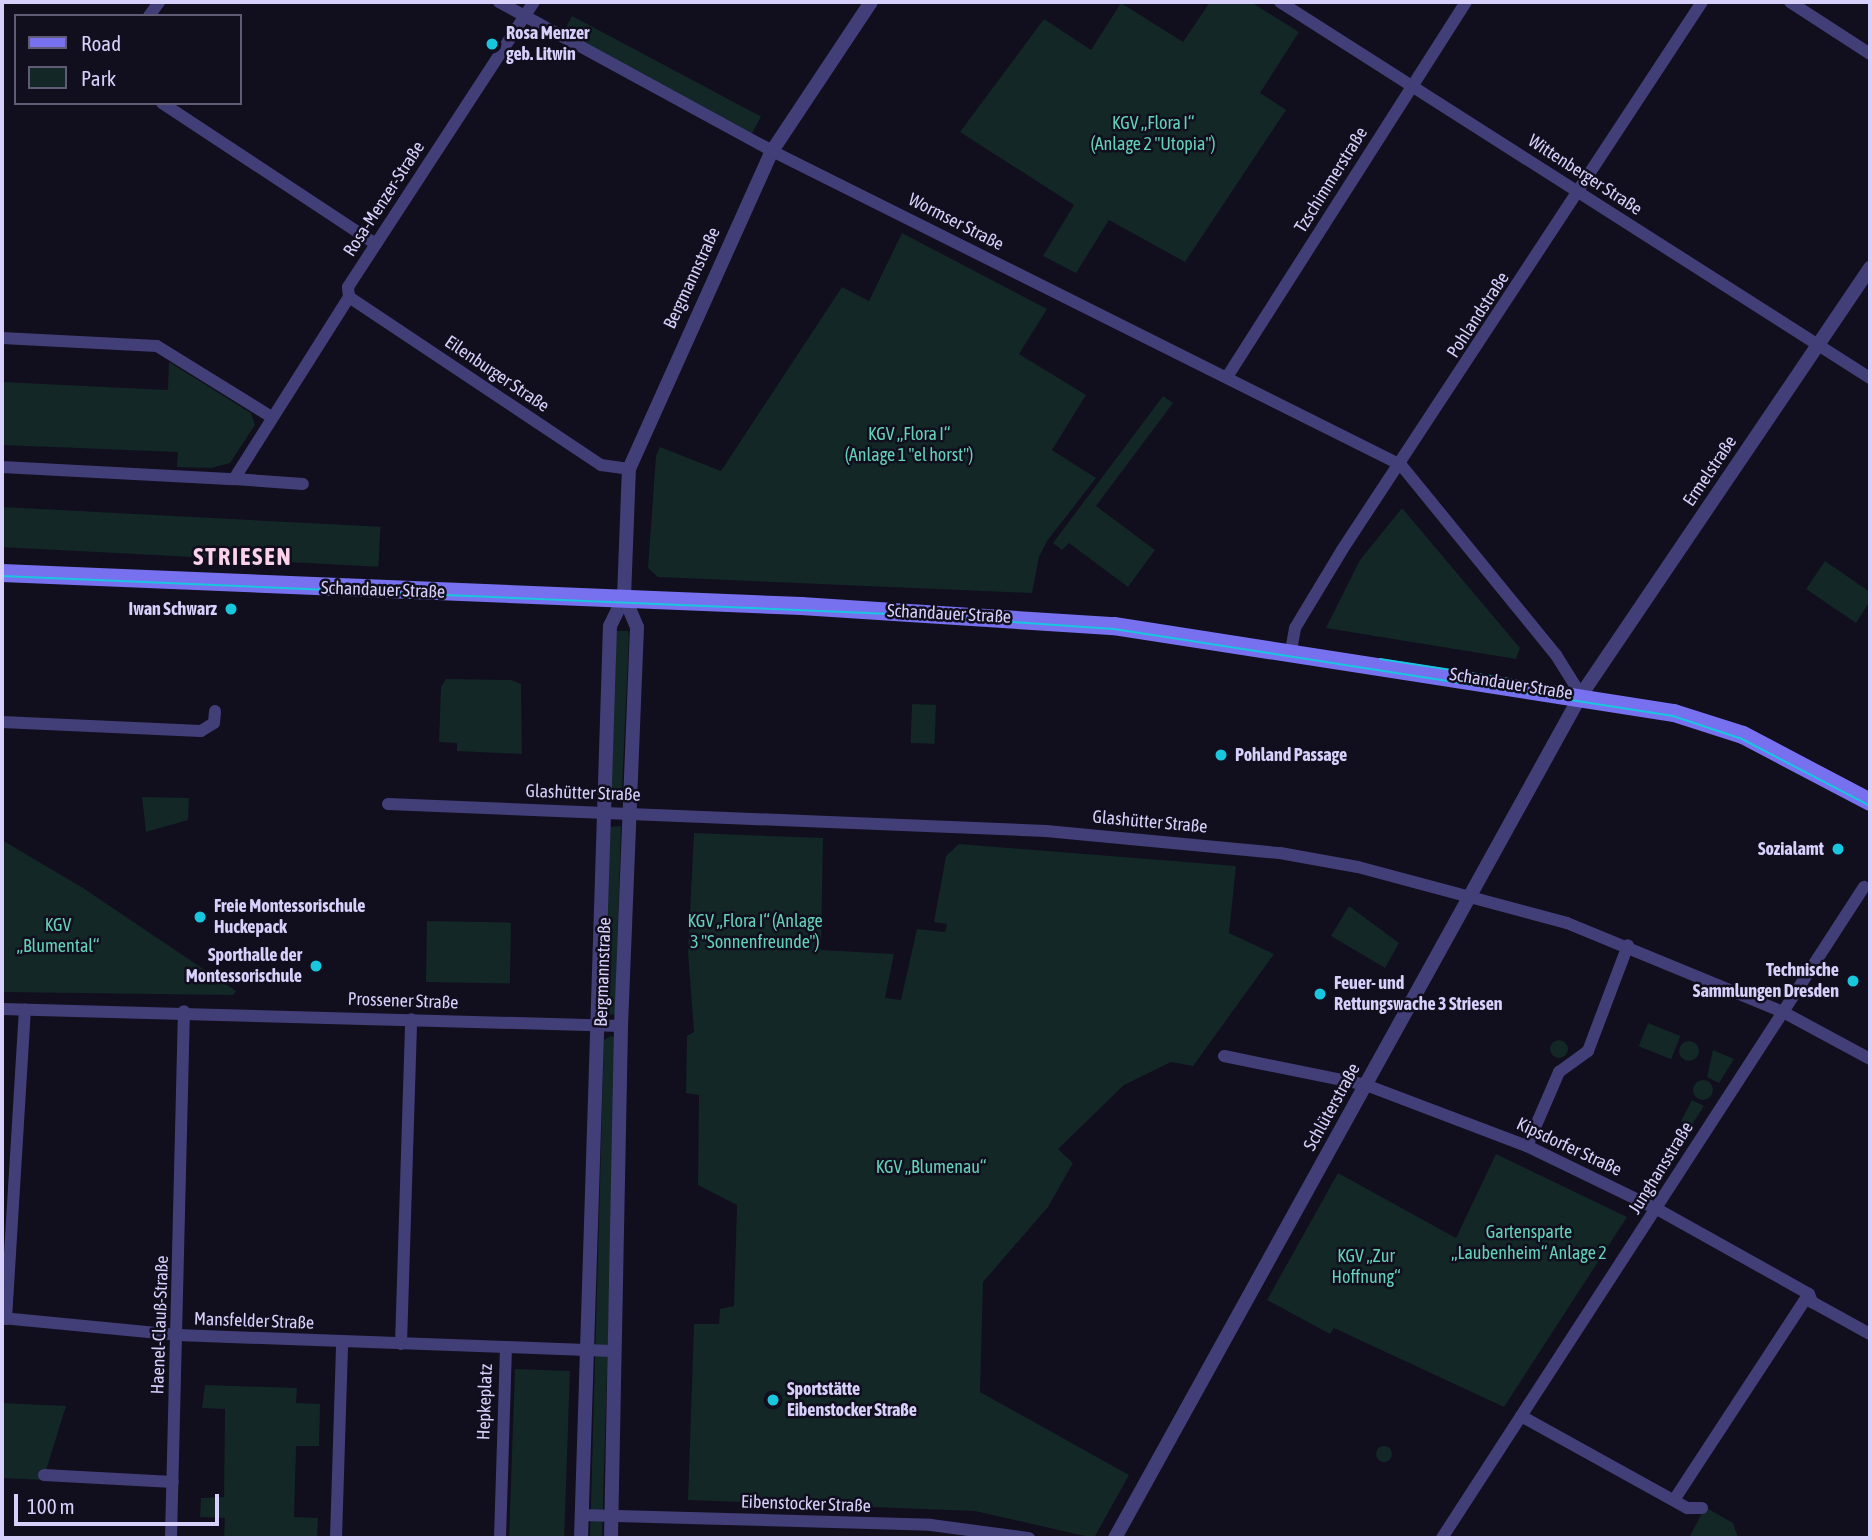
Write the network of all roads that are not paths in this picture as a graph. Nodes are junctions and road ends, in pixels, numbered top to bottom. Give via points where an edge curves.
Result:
1 (499, 2) edge
2 (534, 2) edge
3 (871, 2) edge
4 (1280, 2) edge
5 (1466, 2) edge
6 (1702, 2) edge
7 (1790, 2) edge
8 (524, 18) junction
9 (1870, 54) edge
10 (1411, 85) junction
11 (165, 105) edge
12 (772, 151) junction
13 (1579, 192) junction
14 (376, 244) junction
15 (1870, 268) edge
16 (349, 297) junction
17 (2, 338) edge
18 (1819, 345) junction
19 (1227, 377) junction
20 (1870, 378) edge
21 (270, 416) junction
22 (1401, 465) junction
23 (2, 467) edge
24 (629, 469) junction
25 (234, 479) junction
26 (303, 484) dead end
27 (2, 573) edge
28 (624, 597) junction
29 (1291, 651) junction
30 (1581, 695) junction
31 (215, 711) dead end
32 (2, 722) edge
33 (1870, 802) edge
34 (388, 804) dead end
35 (605, 811) junction
36 (629, 811) junction
37 (1868, 881) edge
38 (1471, 894) junction
39 (1628, 945) junction
40 (2, 1009) edge
41 (24, 1010) junction
42 (184, 1011) junction
43 (1783, 1012) junction
44 (411, 1019) junction
45 (598, 1025) junction
46 (621, 1026) junction
47 (1224, 1056) dead end
48 (1870, 1059) edge
49 (1366, 1086) junction
50 (1527, 1146) junction
51 (1657, 1209) junction
52 (1809, 1294) junction
53 (4, 1319) edge
54 (1870, 1334) edge
55 (177, 1335) junction
56 (342, 1342) junction
57 (401, 1344) junction
58 (506, 1347) junction
59 (586, 1349) junction
60 (612, 1351) junction
61 (1521, 1416) junction
62 (44, 1475) dead end
63 (173, 1482) junction
64 (1674, 1500) junction
65 (1702, 1508) dead end
66 (582, 1515) junction
67 (611, 1516) junction
68 (171, 1538) edge
69 (336, 1538) edge
70 (500, 1538) edge
71 (581, 1538) edge
72 (611, 1538) edge
73 (1029, 1538) edge
74 (1115, 1538) edge
75 (1442, 1538) edge

1 - 8 street, Wormser Straße
2 - 8 street, Rosa-Menzer-Straße
3 - 12 street, Bergmannstraße
4 - 10 street, Wittenberger Straße
5 - 10 street, Tzschimmerstraße
6 - 13 street, Pohlandstraße
7 - 9 street
8 - 12 street, Wormser Straße
8 - 14 street, Rosa-Menzer-Straße
10 - 13 street, Wittenberger Straße
10 - 19 street, Tzschimmerstraße
11 - 14 street
12 - 19 street, Wormser Straße
12 - 24 street, Bergmannstraße
13 - 18 street, Wittenberger Straße
13 - 22 street, Pohlandstraße
14 - 16 street, Rosa-Menzer-Straße via 348,287
15 - 18 street, Ermelstraße
16 - 21 street, Rosa-Menzer-Straße
16 - 24 street, Eilenburger Straße via 601,465
17 - 21 street via 157,346
18 - 20 street, Wittenberger Straße
18 - 30 street, Ermelstraße
19 - 22 street, Wormser Straße
21 - 25 street
22 - 29 street, Pohlandstraße via 1294,628
22 - 30 street via 1556,655
23 - 25 street
24 - 28 street, Bergmannstraße
25 - 26 street
27 - 28 main road, Schandauer Straße
28 - 29 main road, Schandauer Straße via 1062,621
28 - 35 street, Bergmannstraße via 610,626
28 - 36 street, Bergmannstraße via 636,627
29 - 30 main road, Schandauer Straße
30 - 33 main road, Schandauer Straße via 1706,722 1768,748
30 - 38 street, Schlüterstraße
31 - 32 street via 214,723 201,730
34 - 35 street, Glashütter Straße
35 - 36 street, Glashütter Straße
35 - 45 street, Bergmannstraße
36 - 38 street, Glashütter Straße via 1167,841 1345,865
36 - 46 street, Bergmannstraße
37 - 43 street, Junghansstraße
38 - 39 street, Glashütter Straße
38 - 49 street, Schlüterstraße
39 - 43 street, Glashütter Straße
39 - 50 street via 1588,1051 1559,1072
40 - 41 street, Prossener Straße
41 - 42 street, Prossener Straße
41 - 53 street
42 - 44 street, Prossener Straße
42 - 55 street, Haenel-Clauß-Straße
43 - 48 street, Glashütter Straße
43 - 51 street, Junghansstraße
44 - 45 street, Prossener Straße
44 - 57 street
45 - 46 street, Prossener Straße
45 - 59 street, Bergmannstraße
46 - 60 street, Bergmannstraße
47 - 49 street, Kipsdorfer Straße
49 - 50 street, Kipsdorfer Straße
49 - 74 street, Schlüterstraße
50 - 51 street, Kipsdorfer Straße
51 - 52 street, Kipsdorfer Straße
51 - 61 street, Junghansstraße
52 - 54 street, Kipsdorfer Straße via 1812,1302
52 - 64 street
53 - 55 street, Mansfelder Straße
55 - 56 street, Mansfelder Straße
55 - 63 street, Haenel-Clauß-Straße
56 - 57 street, Mansfelder Straße
56 - 69 street
57 - 58 street, Mansfelder Straße
58 - 59 street, Hepkeplatz
58 - 70 street, Hepkeplatz
59 - 60 street, Hepkeplatz
59 - 66 street
60 - 67 street
61 - 64 street
61 - 75 street, Junghansstraße
62 - 63 street
63 - 68 street, Haenel-Clauß-Straße
64 - 65 street via 1687,1508
66 - 67 street, Eibenstocker Straße
66 - 71 street
67 - 72 street
67 - 73 street, Eibenstocker Straße via 961,1526

